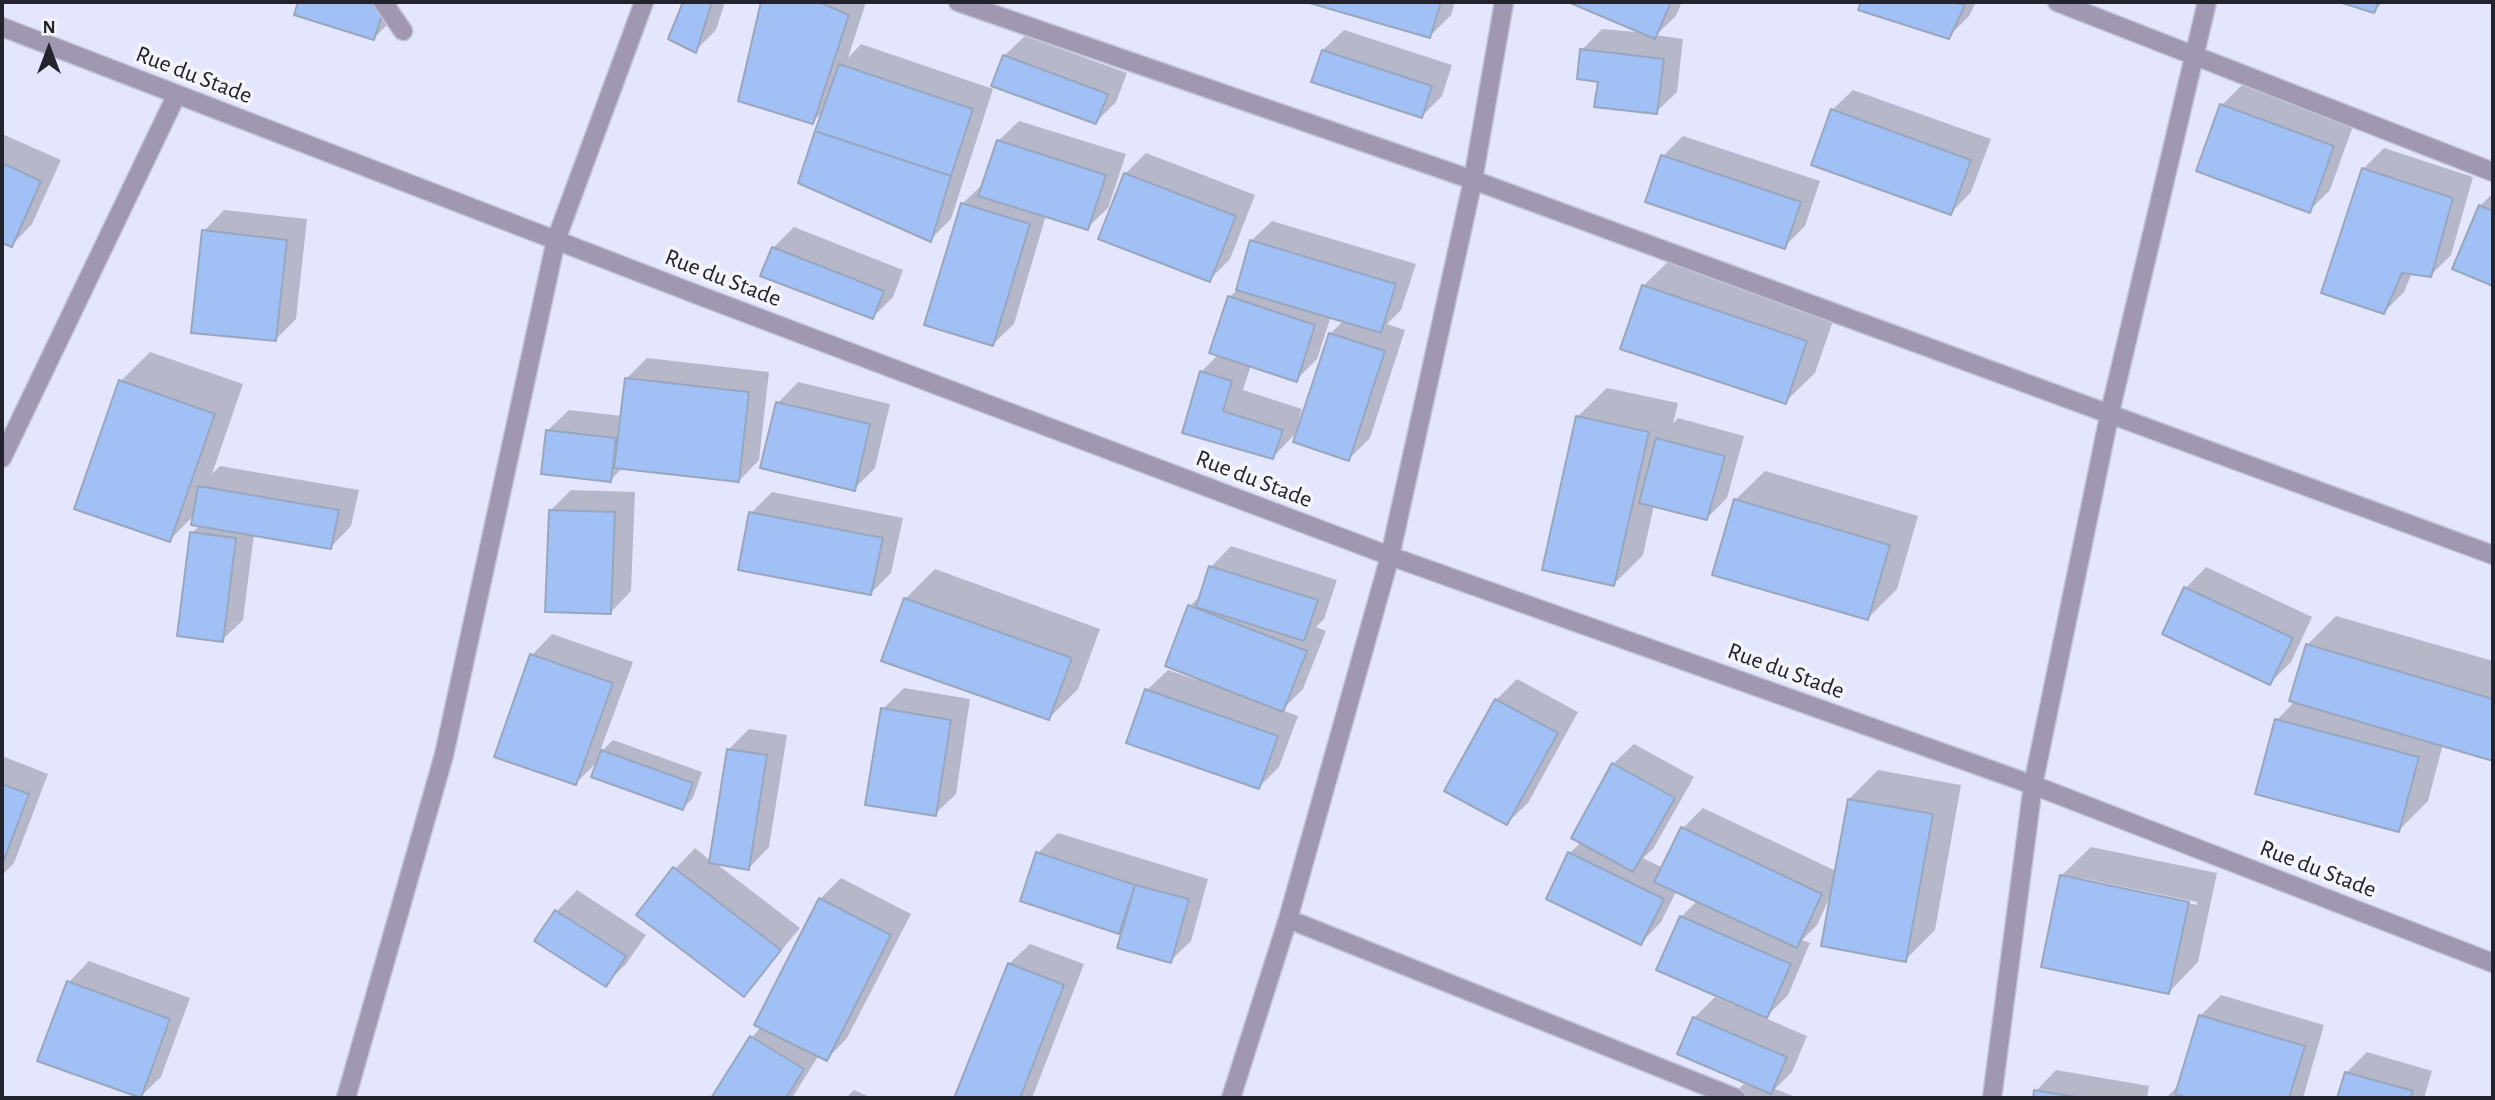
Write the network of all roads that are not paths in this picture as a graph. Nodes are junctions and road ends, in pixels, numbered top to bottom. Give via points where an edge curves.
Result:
1 (383, 2) edge
2 (645, 2) edge
3 (958, 2) edge
4 (1504, 2) edge
5 (2057, 2) edge
6 (2207, 2) edge
7 (2, 27) edge
8 (403, 31) dead end
9 (2193, 56) junction
10 (177, 94) junction
11 (2493, 172) edge
12 (1473, 180) junction
13 (556, 240) junction
14 (2110, 412) junction
15 (2, 458) edge
16 (2493, 555) edge
17 (1390, 556) junction
18 (2033, 785) junction
19 (1288, 919) junction
20 (2493, 963) edge
21 (346, 1098) edge
22 (1230, 1098) edge
23 (1736, 1098) edge
24 (1992, 1098) edge

1 - 8 street
2 - 13 street
3 - 12 street
4 - 12 street
5 - 9 street
6 - 9 street
7 - 10 street, Rue du Stade
9 - 11 street
9 - 14 street
10 - 13 street, Rue du Stade
10 - 15 street
12 - 14 street
12 - 17 street
13 - 17 street, Rue du Stade
13 - 21 street via 444,755
14 - 16 street
14 - 18 street
17 - 18 street, Rue du Stade
17 - 19 street
18 - 20 street, Rue du Stade
18 - 24 street
19 - 22 street
19 - 23 street

